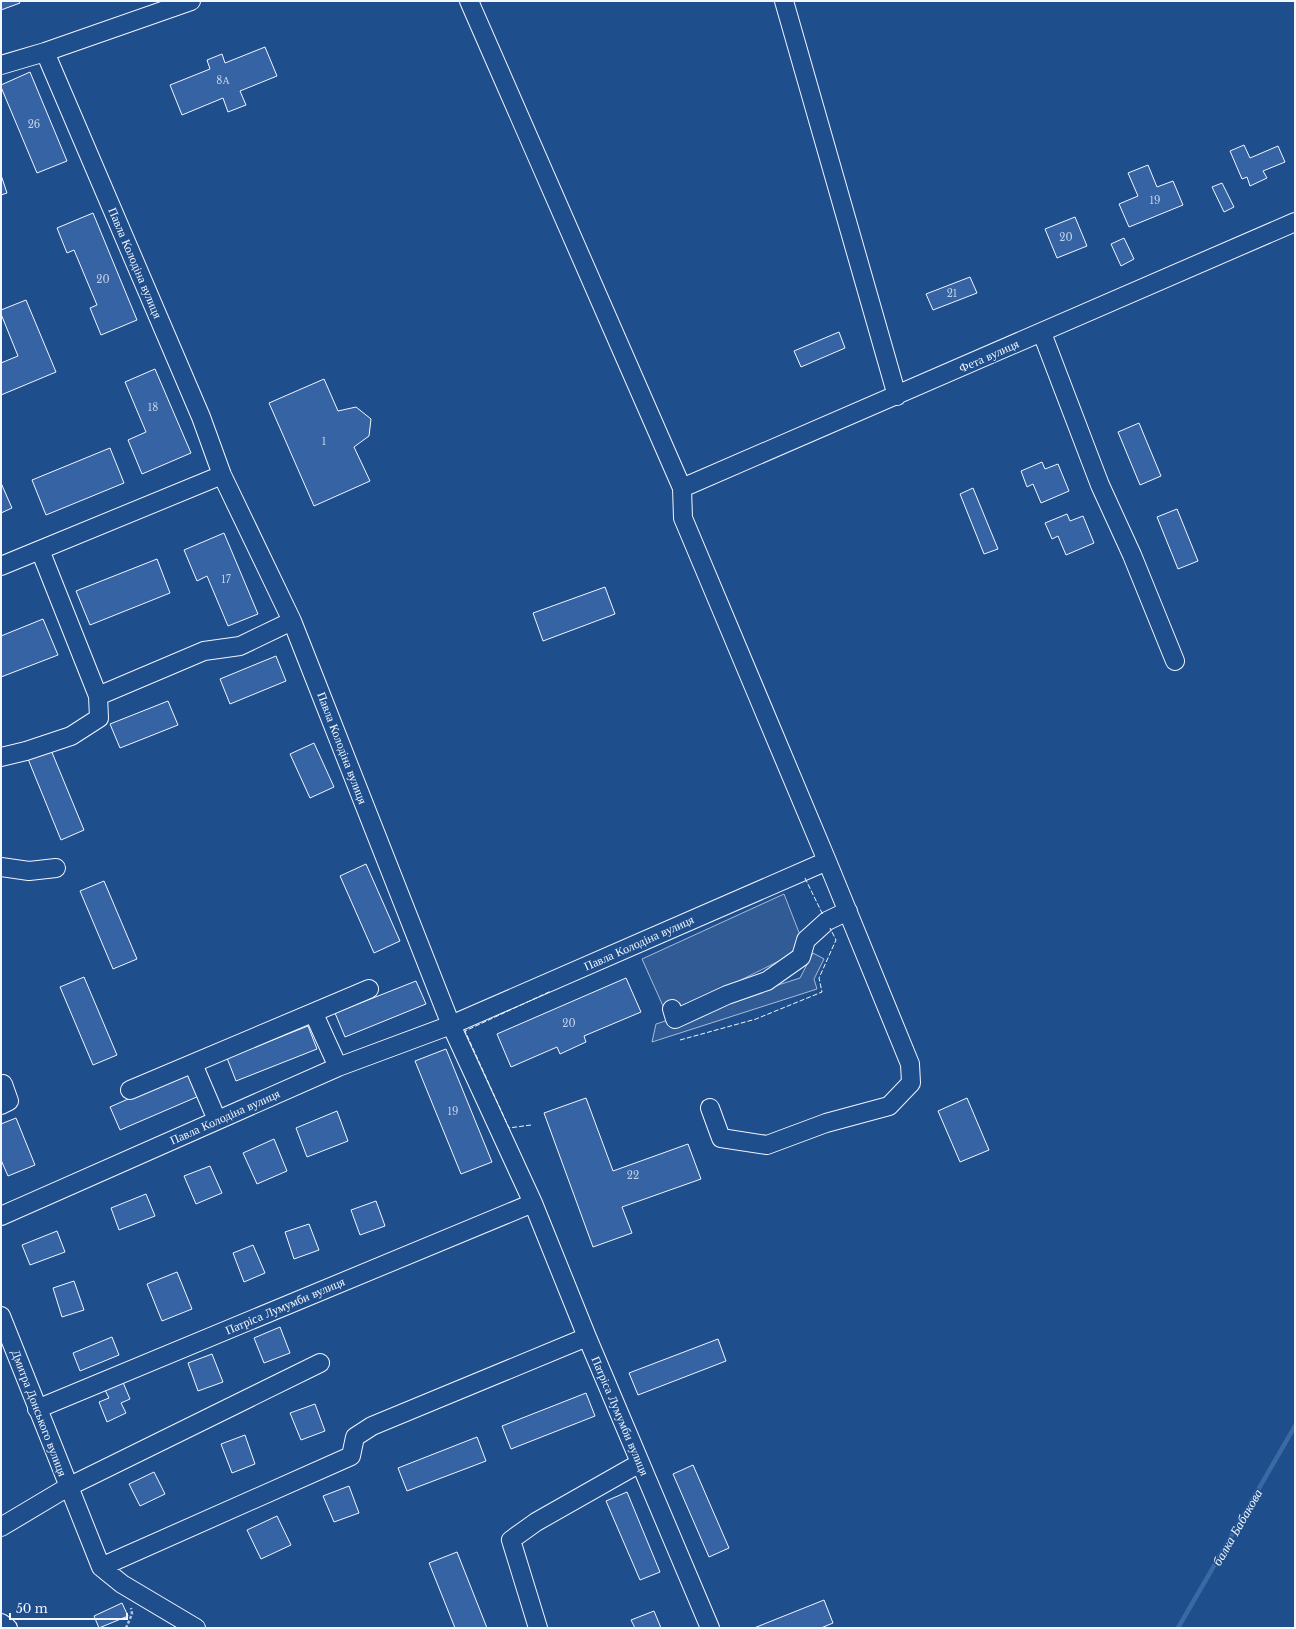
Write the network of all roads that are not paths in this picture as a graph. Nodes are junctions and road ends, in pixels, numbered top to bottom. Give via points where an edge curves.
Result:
1 (190, 1) edge
2 (469, 1) edge
3 (784, 1) edge
4 (45, 52) junction
5 (1, 65) edge
6 (1295, 222) edge
7 (1042, 333) junction
8 (897, 396) junction
9 (222, 475) junction
10 (682, 488) junction
11 (40, 550) junction
12 (1, 566) edge
13 (292, 621) junction
14 (1175, 661) dead end
15 (98, 696) junction
16 (1, 757) edge
17 (827, 861) junction
18 (1, 867) edge
19 (56, 868) dead end
20 (848, 911) junction
21 (369, 989) dead end
22 (314, 1014) junction
23 (674, 1019) dead end
24 (451, 1025) junction
25 (193, 1064) junction
26 (338, 1067) junction
27 (3, 1084) dead end
28 (130, 1090) dead end
29 (1, 1105) edge
30 (710, 1108) dead end
31 (217, 1120) junction
32 (533, 1203) junction
33 (1, 1216) edge
34 (1, 1316) edge
35 (587, 1337) junction
36 (320, 1363) dead end
37 (37, 1409) junction
38 (640, 1464) junction
39 (68, 1488) junction
40 (1, 1527) edge
41 (101, 1567) junction
42 (1, 1623) edge
43 (8, 1628) edge
44 (196, 1628) edge
45 (538, 1628) edge
46 (710, 1628) edge

1 - 4 street
2 - 10 street
3 - 8 street
4 - 5 street
4 - 9 street, Павла Колодіна вулиця via 201,417
6 - 7 street, Фета вулиця
7 - 8 street, Фета вулиця
7 - 14 street via 1100,485
8 - 10 street, Фета вулиця
9 - 11 street
9 - 13 street, Павла Колодіна вулиця
10 - 17 street via 683,518
11 - 12 street
11 - 15 street
13 - 15 street via 240,646 204,651
13 - 24 street, Павла Колодіна вулиця
15 - 16 street via 100,718 71,736
17 - 20 street
17 - 24 street, Павла Колодіна вулиця
18 - 19 street via 29,871
20 - 23 street via 827,921 806,940 801,958 766,981
20 - 30 street via 910,1064 911,1083 889,1106 826,1123 767,1145 721,1138
21 - 22 street
22 - 25 street
22 - 26 street
24 - 26 street, Павла Колодіна вулиця
24 - 32 street, Патріса Лумумби вулиця
25 - 28 street
25 - 31 street
26 - 31 street, Павла Колодіна вулиця
27 - 29 street via 9,1101
31 - 33 street, Павла Колодіна вулиця
32 - 35 street, Патріса Лумумби вулиця
32 - 37 street, Патріса Лумумби вулиця
34 - 37 street, Дмитра Донського вулиця
35 - 38 street, Патріса Лумумби вулиця
35 - 41 street via 372,1426 355,1437 351,1456
36 - 39 street
37 - 39 street, Дмитра Донського вулиця
38 - 45 street via 602,1483 511,1540
38 - 46 street, Патріса Лумумби вулиця
39 - 40 street
39 - 41 street, Дмитра Донського вулиця
41 - 44 street via 122,1584
42 - 43 street

